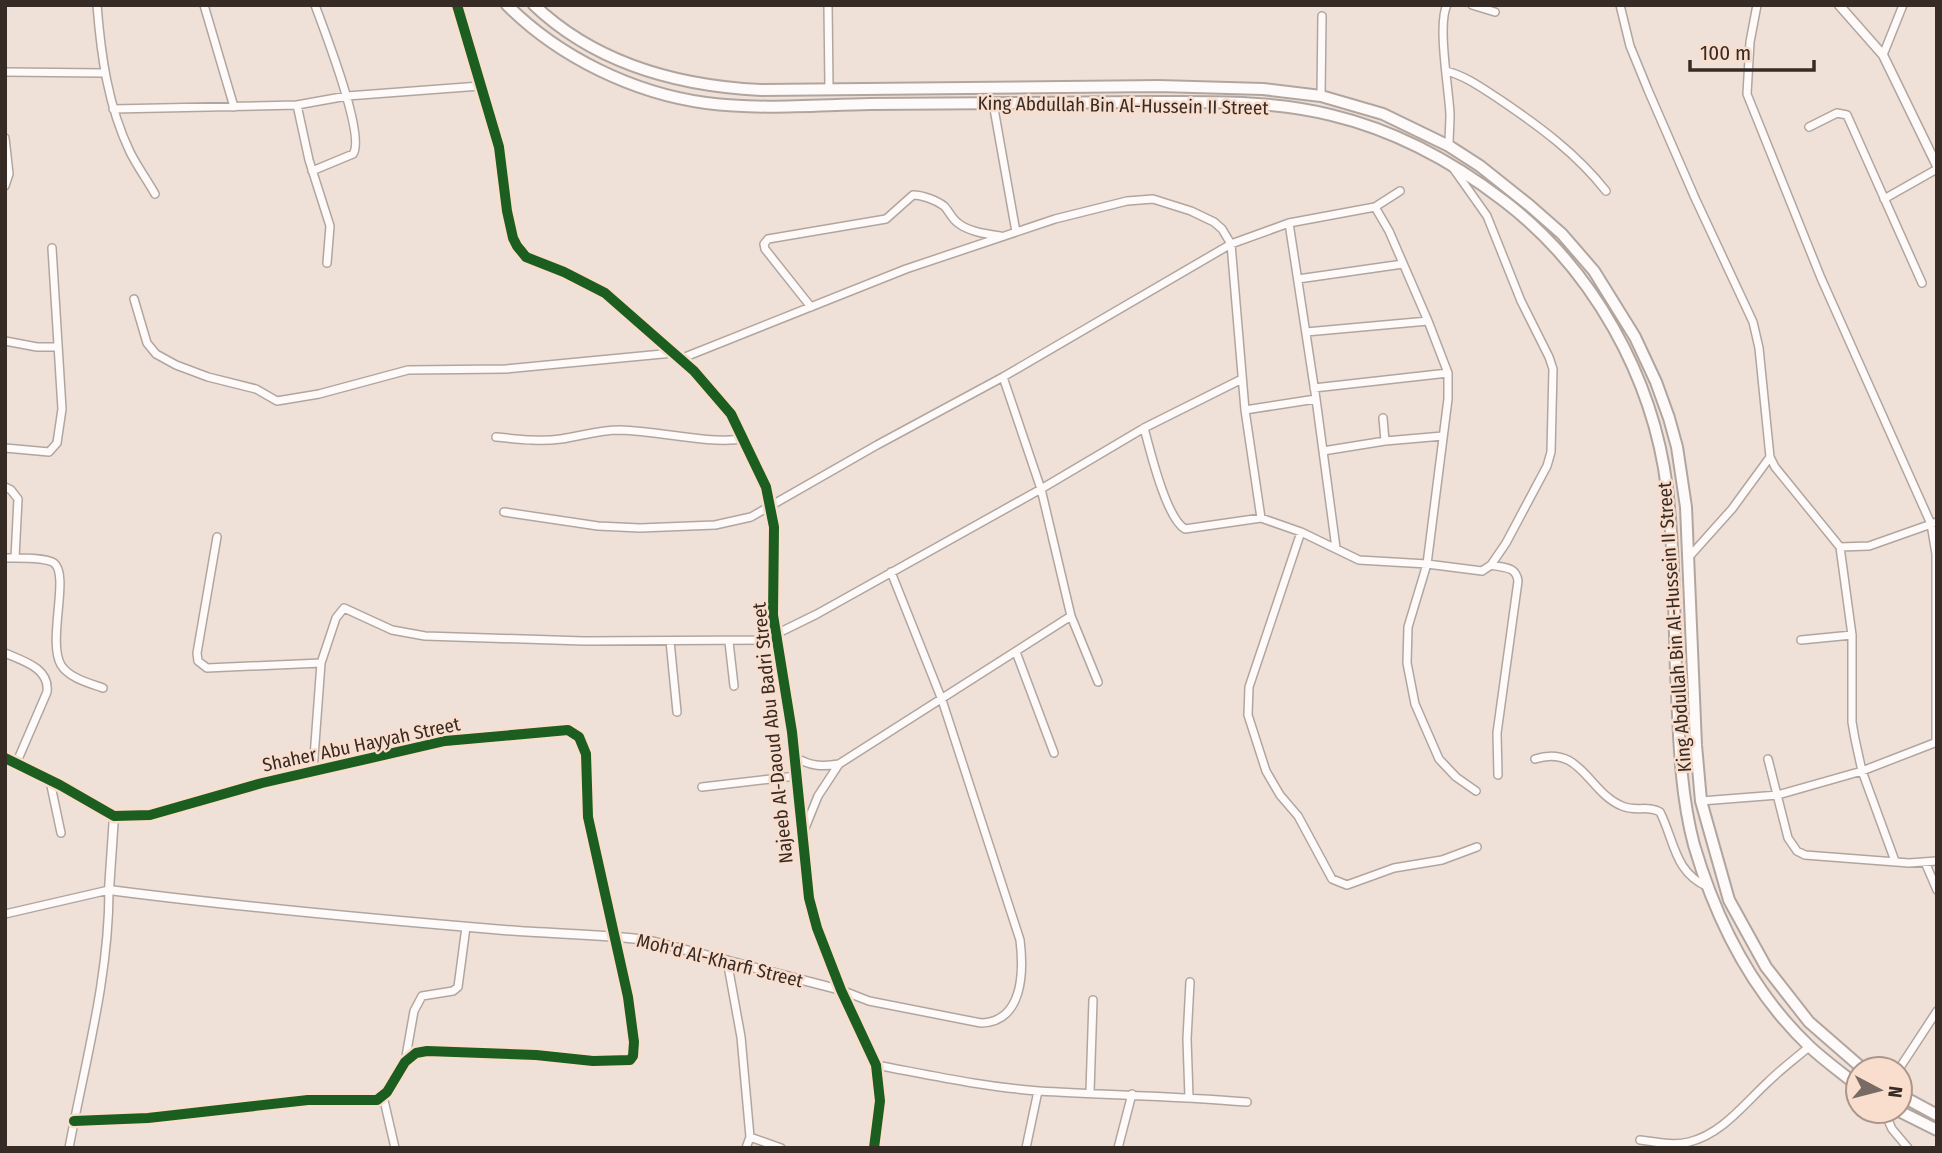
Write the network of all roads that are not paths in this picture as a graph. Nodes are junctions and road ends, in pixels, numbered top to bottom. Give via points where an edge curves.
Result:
1 (97, 5) edge
2 (204, 5) edge
3 (315, 5) edge
4 (457, 5) edge
5 (507, 5) edge
6 (534, 5) edge
7 (828, 5) edge
8 (1447, 5) edge
9 (1472, 5) edge
10 (1620, 5) edge
11 (1757, 5) edge
12 (1839, 5) edge
13 (1903, 5) edge
14 (1495, 12) dead end
15 (1322, 16) dead end
16 (1883, 55) junction
17 (1446, 71) junction
18 (5, 72) edge
19 (104, 73) junction
20 (481, 86) junction
21 (1040, 87) junction
22 (1076, 87) junction
23 (829, 88) junction
24 (347, 96) junction
25 (1321, 96) junction
26 (1075, 102) junction
27 (993, 103) junction
28 (1041, 103) junction
29 (297, 105) junction
30 (234, 107) junction
31 (113, 109) junction
32 (1809, 127) dead end
33 (5, 138) edge
34 (1448, 146) junction
35 (1450, 163) junction
36 (1937, 168) edge
37 (312, 172) junction
38 (5, 186) edge
39 (1400, 191) dead end
40 (1606, 191) dead end
41 (155, 194) dead end
42 (1884, 199) junction
43 (1375, 206) junction
44 (1289, 223) junction
45 (1016, 232) junction
46 (1004, 237) junction
47 (1231, 244) junction
48 (52, 248) dead end
49 (327, 263) dead end
50 (1403, 264) junction
51 (1298, 279) junction
52 (1922, 283) dead end
53 (134, 299) dead end
54 (811, 307) junction
55 (1428, 321) junction
56 (1306, 332) junction
57 (5, 341) edge
58 (57, 347) junction
59 (673, 353) junction
60 (680, 359) junction
61 (1448, 373) junction
62 (1003, 377) junction
63 (1242, 379) junction
64 (1314, 388) junction
65 (1316, 399) junction
66 (1245, 410) junction
67 (1383, 418) dead end
68 (1144, 428) junction
69 (1443, 436) junction
70 (496, 437) dead end
71 (745, 439) junction
72 (1385, 440) junction
73 (5, 448) edge
74 (1323, 451) junction
75 (1770, 457) junction
76 (5, 487) edge
77 (1041, 489) junction
78 (771, 506) junction
79 (504, 512) dead end
80 (1261, 518) junction
81 (1934, 523) edge
82 (1301, 532) junction
83 (217, 537) dead end
84 (1840, 547) junction
85 (1336, 548) junction
86 (1688, 557) junction
87 (5, 558) edge
88 (15, 558) junction
89 (1427, 564) junction
90 (1492, 565) junction
91 (891, 572) junction
92 (1071, 616) junction
93 (1936, 622) edge
94 (776, 635) junction
95 (1852, 635) junction
96 (1801, 640) dead end
97 (670, 641) junction
98 (729, 642) junction
99 (1016, 652) junction
100 (5, 653) edge
101 (321, 663) junction
102 (1098, 682) dead end
103 (734, 687) dead end
104 (103, 688) dead end
105 (942, 700) junction
106 (677, 712) dead end
107 (1936, 742) edge
108 (1054, 753) dead end
109 (5, 758) edge
110 (794, 758) junction
111 (1535, 759) dead end
112 (1768, 759) dead end
113 (16, 764) junction
114 (839, 764) junction
115 (313, 771) junction
116 (1862, 771) junction
117 (1498, 775) dead end
118 (796, 776) junction
119 (50, 780) junction
120 (702, 787) dead end
121 (1476, 791) dead end
122 (1778, 795) junction
123 (1701, 802) junction
124 (114, 816) junction
125 (61, 833) dead end
126 (803, 833) junction
127 (1477, 847) dead end
128 (1895, 861) junction
129 (1937, 861) edge
130 (1924, 862) junction
131 (1708, 887) junction
132 (109, 890) junction
133 (1937, 890) edge
134 (5, 914) edge
135 (466, 927) junction
136 (615, 936) junction
137 (727, 960) junction
138 (1190, 982) dead end
139 (841, 990) junction
140 (1093, 1000) dead end
141 (1937, 1011) edge
142 (1810, 1046) junction
143 (1847, 1055) edge
144 (1908, 1055) edge
145 (405, 1062) junction
146 (876, 1065) junction
147 (1844, 1074) edge
148 (1038, 1091) junction
149 (1090, 1092) junction
150 (1132, 1094) junction
151 (383, 1096) junction
152 (1189, 1097) junction
153 (1247, 1102) dead end
154 (1914, 1103) edge
155 (1937, 1115) edge
156 (1914, 1118) edge
157 (74, 1121) junction
158 (1890, 1125) edge
159 (1937, 1130) edge
160 (750, 1137) junction
161 (1640, 1140) dead end
162 (69, 1148) edge
163 (395, 1148) edge
164 (746, 1148) edge
165 (781, 1148) edge
166 (874, 1148) edge
167 (1026, 1148) edge
168 (1118, 1148) edge
169 (1908, 1148) edge

1 - 19 street
2 - 30 street
3 - 24 street
4 - 20 street, Najeeb Al-Daoud Abu Badri Street
5 - 27 highway, King Abdullah Bin Al-Hussein II Street via 582,61 682,98 792,106
6 - 23 highway, King Abdullah Bin Al-Hussein II Street via 565,30 646,72 710,87
7 - 23 street
8 - 17 street
9 - 14 street
10 - 75 street via 1648,90 1749,308 1759,348
11 - 81 street via 1747,94 1821,278
12 - 16 street
13 - 16 street
15 - 25 street
16 - 36 street
17 - 34 street
17 - 40 street via 1472,82 1553,137 1588,167
18 - 19 street
19 - 31 street
20 - 24 street
20 - 59 street, Najeeb Al-Daoud Abu Badri Street via 499,147 507,211 517,246 526,257 605,293
21 - 22 highway, King Abdullah Bin Al-Hussein II Street
21 - 23 highway, King Abdullah Bin Al-Hussein II Street
21 - 28 highway via 1046,95
22 - 25 highway, King Abdullah Bin Al-Hussein II Street via 1263,89
22 - 26 highway via 1071,95
24 - 29 street
24 - 37 street via 356,151
25 - 34 highway, King Abdullah Bin Al-Hussein II Street via 1383,114
26 - 28 highway, King Abdullah Bin Al-Hussein II Street
26 - 35 highway, King Abdullah Bin Al-Hussein II Street via 1203,103 1325,113 1370,125
27 - 28 highway, King Abdullah Bin Al-Hussein II Street
27 - 45 street
29 - 30 street
29 - 37 street
30 - 31 street
31 - 41 street via 131,154
32 - 42 street via 1837,113 1847,115
33 - 38 street via 9,174
34 - 86 highway, King Abdullah Bin Al-Hussein II Street via 1480,166 1562,234 1594,271 1635,337 1656,382 1677,447
35 - 90 street via 1487,216 1553,369 1547,466
35 - 131 highway, King Abdullah Bin Al-Hussein II Street via 1506,202 1557,249 1592,292 1640,384 1667,485 1679,750 1693,840
36 - 42 street
37 - 49 street via 330,226
39 - 43 street
42 - 52 street
43 - 44 street
43 - 50 street
44 - 47 street
44 - 51 street
45 - 46 street
45 - 47 street via 1139,198 1177,205 1214,222
46 - 54 street
46 - 54 street via 963,226 944,207 913,195 886,219 768,239 765,249
47 - 62 street
47 - 63 street
48 - 58 street
50 - 51 street
50 - 55 street
51 - 56 street
53 - 59 street via 147,343 156,354 208,377 256,389 277,401 408,370 506,369
54 - 60 street
55 - 56 street
55 - 61 street
56 - 64 street
57 - 58 street
58 - 73 street via 62,409 57,443 49,452
59 - 60 street, Najeeb Al-Daoud Abu Badri Street
60 - 71 street, Najeeb Al-Daoud Abu Badri Street via 725,405
61 - 64 street
61 - 69 street
62 - 77 street
62 - 78 street
63 - 66 street
63 - 68 street
64 - 65 street
65 - 66 street
65 - 74 street
66 - 80 street
67 - 72 street
68 - 77 street
68 - 80 street via 1164,495 1180,526 1190,530
69 - 72 street
69 - 89 street
70 - 71 street via 559,439 624,430 711,440
71 - 78 street, Najeeb Al-Daoud Abu Badri Street
72 - 74 street
74 - 85 street
75 - 84 street
75 - 86 street via 1732,509
76 - 88 street via 18,502
77 - 91 street
77 - 92 street
78 - 79 street via 742,520 682,528 598,526
78 - 94 street, Najeeb Al-Daoud Abu Badri Street
80 - 82 street
81 - 84 street via 1869,546
81 - 93 street
82 - 85 street
82 - 127 street via 1249,687 1248,715 1266,771 1339,883 1347,885
83 - 101 street via 197,653 200,665
84 - 95 street
85 - 89 street via 1368,562
86 - 123 highway, King Abdullah Bin Al-Hussein II Street
87 - 88 street
88 - 104 street via 57,566 61,576 55,634 61,666
89 - 90 street via 1476,572
89 - 121 street via 1408,627 1411,691 1439,759
90 - 117 street via 1512,569 1518,580 1497,733
91 - 94 street
91 - 105 street, Moh'd Al-Kharfi Street
92 - 99 street
92 - 102 street
93 - 107 street
94 - 98 street
94 - 110 street, Najeeb Al-Daoud Abu Badri Street
95 - 96 street
95 - 116 street via 1852,722
97 - 98 street
97 - 101 street via 417,635 392,630 344,608 336,618
97 - 106 street
98 - 103 street
99 - 105 street
99 - 108 street
100 - 113 street via 41,671 48,683
101 - 115 street
105 - 114 street
105 - 139 street, Moh'd Al-Kharfi Street via 1020,940 1023,962 1015,1002 993,1023 981,1023 869,1001
107 - 116 street
109 - 113 street
110 - 114 street via 822,767
110 - 118 street, Najeeb Al-Daoud Abu Badri Street
111 - 131 street via 1562,757 1623,806 1660,812 1685,873
112 - 122 street
113 - 119 street
114 - 126 street via 818,796
115 - 124 street, Shaher Abu Hayyah Street via 150,815
115 - 136 street, Shaher Abu Hayyah Street via 445,741 559,730 574,733 584,744 588,817
116 - 122 street
116 - 128 street
118 - 120 street
118 - 126 street, Najeeb Al-Daoud Abu Badri Street
119 - 124 street
119 - 125 street
122 - 123 street
122 - 128 street via 1788,838 1797,851
123 - 143 highway, King Abdullah Bin Al-Hussein II Street via 1729,900 1766,967 1810,1022
124 - 132 street
126 - 139 street, Najeeb Al-Daoud Abu Badri Street via 809,898
128 - 130 street
129 - 130 street
130 - 133 street
131 - 142 highway, King Abdullah Bin Al-Hussein II Street via 1756,984
132 - 134 street, Moh'd Al-Kharfi Street
132 - 135 street, Moh'd Al-Kharfi Street
132 - 157 street via 106,955
135 - 136 street, Moh'd Al-Kharfi Street
135 - 145 street via 457,987 422,996 414,1011
136 - 137 street, Moh'd Al-Kharfi Street
136 - 145 street via 634,1042 630,1060 427,1051
137 - 139 street, Moh'd Al-Kharfi Street
137 - 160 street via 741,1037
138 - 152 street
139 - 146 street
140 - 149 street
141 - 144 street
142 - 147 highway, King Abdullah Bin Al-Hussein II Street
142 - 161 street via 1729,1120 1704,1136 1667,1144
145 - 151 street
146 - 148 street
146 - 166 street via 880,1101
148 - 149 street
148 - 167 street
149 - 150 street
150 - 152 street
150 - 168 street
151 - 157 street via 368,1101 308,1100 148,1118
151 - 163 street
152 - 153 street
154 - 155 highway
156 - 159 highway
157 - 162 street
158 - 169 street
160 - 164 street
160 - 165 street

